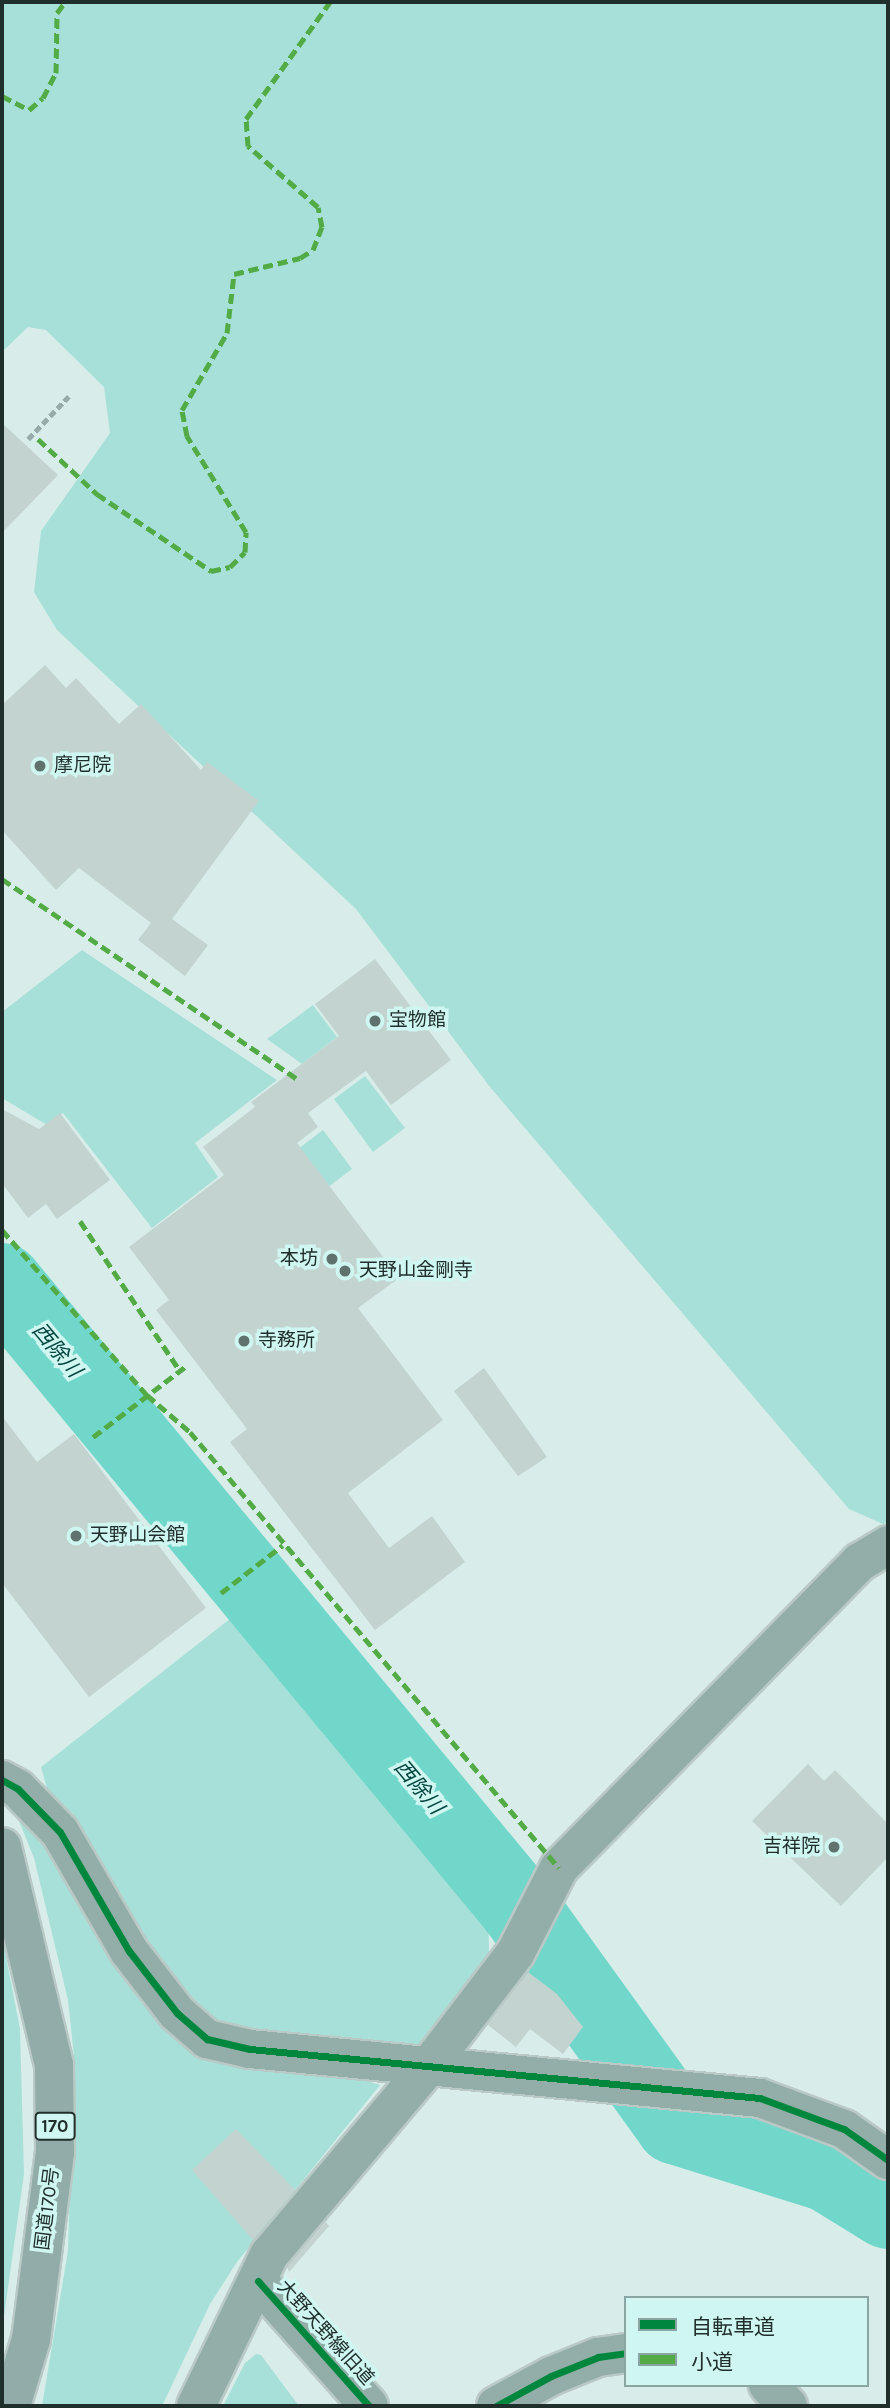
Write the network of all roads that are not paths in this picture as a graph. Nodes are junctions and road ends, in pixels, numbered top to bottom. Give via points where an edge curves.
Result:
1 (888, 1545) edge
2 (2, 1780) edge
3 (2, 1847) edge
4 (432, 2062) junction
5 (888, 2160) edge
6 (258, 2281) junction
7 (624, 2353) edge
8 (770, 2387) edge
9 (11, 2406) edge
10 (196, 2406) edge
11 (369, 2406) edge
12 (496, 2406) edge
13 (788, 2406) edge

1 - 4 street via 860,1562 559,1868 516,1952
2 - 4 street via 18,1789 61,1832 129,1951 177,2013 207,2039 250,2049
3 - 9 highway, 国道170号 / 170 via 54,2065 55,2152 31,2339
4 - 5 street via 760,2098 844,2129
4 - 6 street via 269,2255
6 - 10 street, 大野天野線旧道
6 - 11 street, 大野天野線旧道
7 - 12 street via 598,2357 551,2376
8 - 13 street

